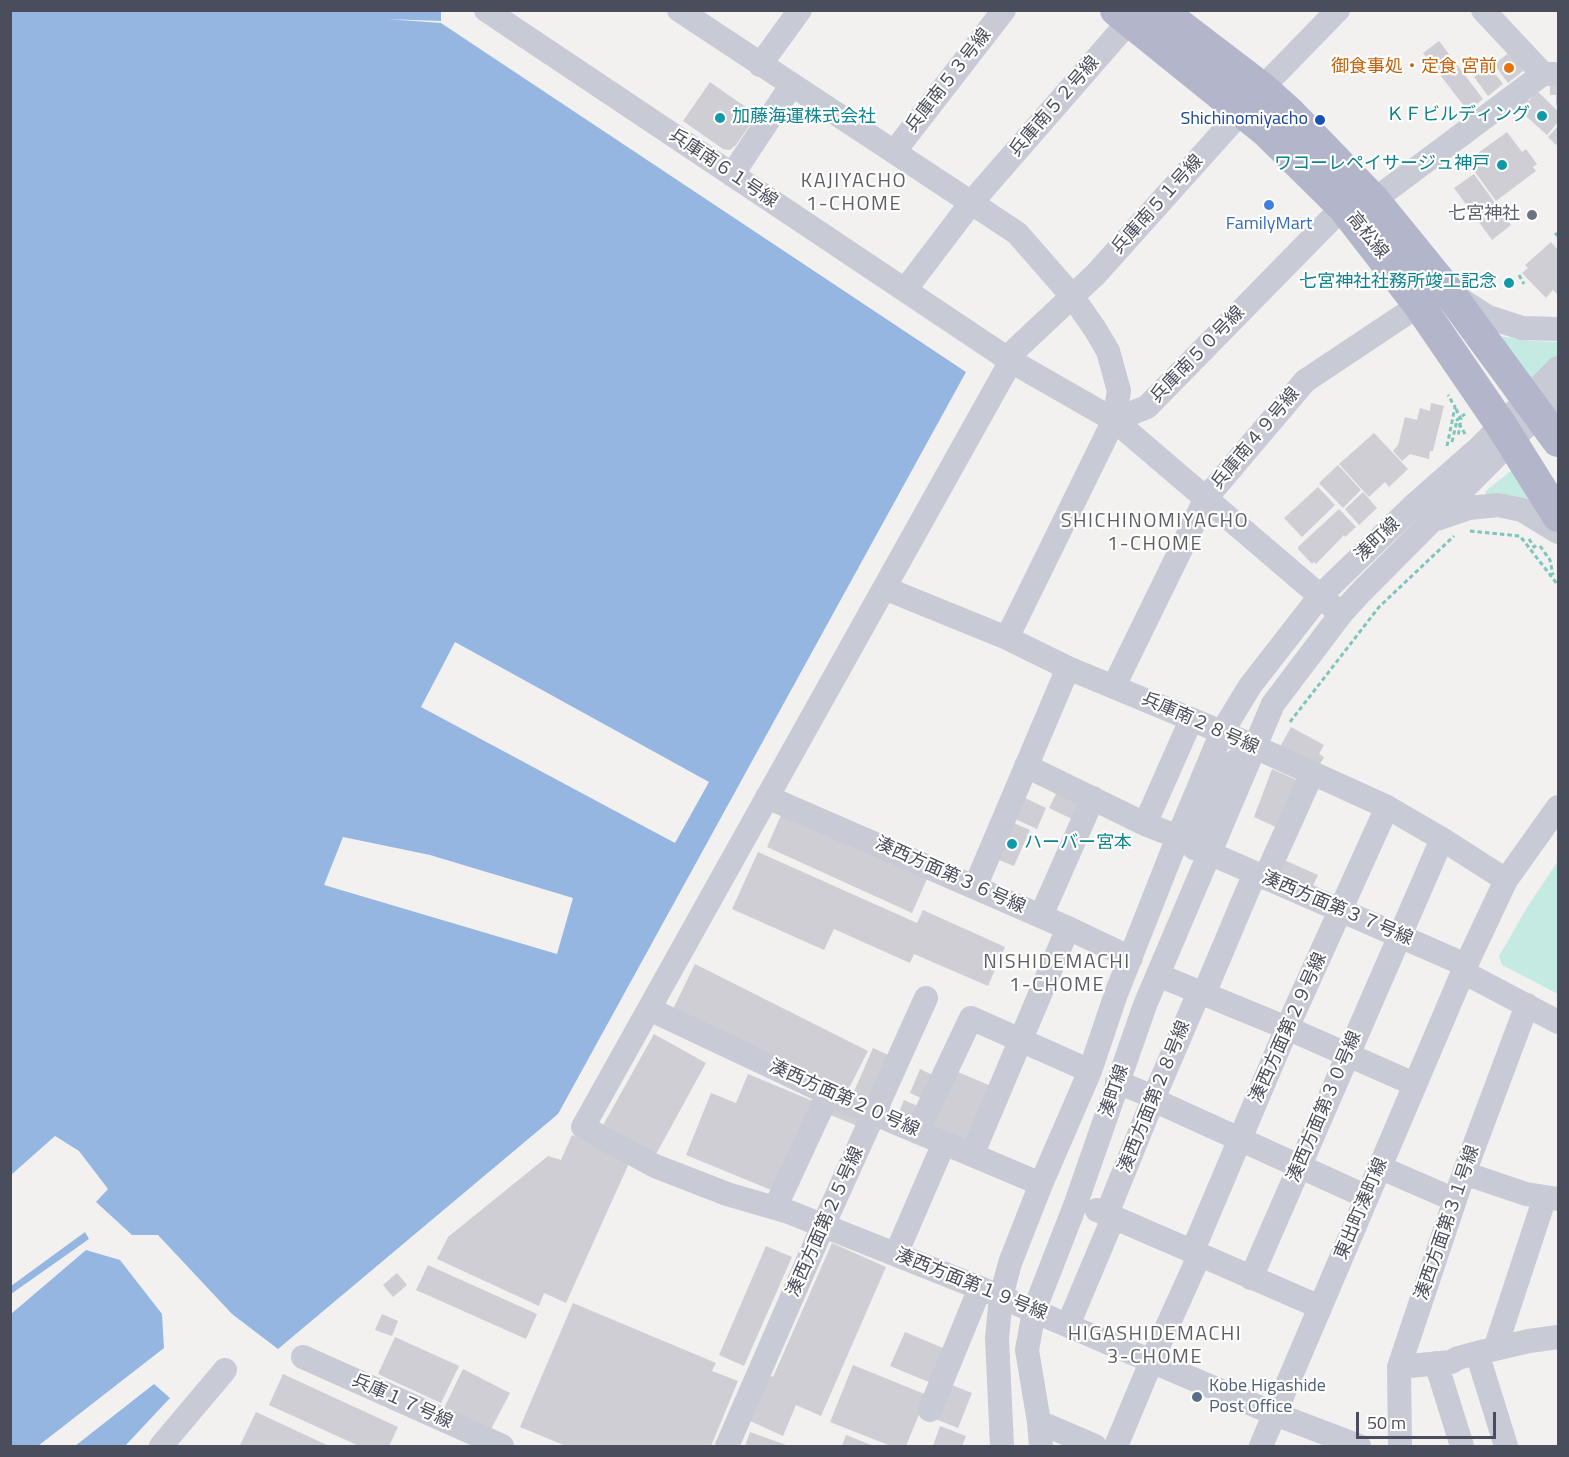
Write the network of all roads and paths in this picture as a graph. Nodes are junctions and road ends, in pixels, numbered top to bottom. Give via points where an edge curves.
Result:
1 (486, 10) edge
2 (679, 10) edge
3 (800, 10) edge
4 (1004, 10) edge
5 (1160, 10) edge
6 (1338, 10) edge
7 (1483, 10) edge
8 (1128, 14) edge
9 (760, 65) junction
10 (1551, 74) edge
11 (791, 86) junction
12 (1262, 88) junction
13 (1242, 111) junction
14 (894, 152) junction
15 (732, 175) junction
16 (1374, 200) junction
17 (971, 203) junction
18 (1344, 207) junction
19 (1555, 232) dead end
20 (1558, 236) edge
21 (1519, 275) dead end
22 (1524, 284) dead end
23 (905, 290) junction
24 (1448, 291) junction
25 (1072, 296) junction
26 (1419, 305) junction
27 (1558, 328) edge
28 (1011, 361) junction
29 (1558, 368) edge
30 (1444, 387) dead end
31 (1541, 402) edge
32 (1455, 407) junction
33 (1114, 420) junction
34 (1457, 420) dead end
35 (1459, 429) dead end
36 (1506, 433) junction
37 (1558, 441) edge
38 (1457, 443) dead end
39 (1447, 447) dead end
40 (1206, 498) junction
41 (1558, 516) edge
42 (1434, 520) junction
43 (1548, 538) edge
44 (1553, 578) junction
45 (1558, 585) edge
46 (884, 588) junction
47 (1320, 596) junction
48 (1341, 614) junction
49 (1007, 638) junction
50 (1068, 668) junction
51 (1114, 686) junction
52 (1191, 720) junction
53 (1284, 729) dead end
54 (1222, 732) junction
55 (1254, 747) junction
56 (1026, 766) junction
57 (1312, 774) junction
58 (767, 797) junction
59 (1093, 798) junction
60 (1387, 807) junction
61 (1558, 807) edge
62 (1146, 824) junction
63 (1178, 837) junction
64 (1442, 839) junction
65 (1209, 853) junction
66 (1260, 876) junction
67 (1506, 880) junction
68 (975, 887) junction
69 (1341, 910) junction
70 (1160, 913) junction
71 (1041, 916) junction
72 (1068, 928) junction
73 (1398, 935) junction
74 (1131, 958) junction
75 (1465, 968) junction
76 (1158, 975) junction
77 (1202, 992) junction
78 (926, 998) dead end
79 (1527, 1005) junction
80 (649, 1010) junction
81 (1558, 1022) edge
82 (1287, 1028) junction
83 (1020, 1040) junction
84 (1347, 1054) junction
85 (1090, 1071) junction
86 (1117, 1082) junction
87 (1414, 1084) junction
88 (828, 1094) junction
89 (1154, 1099) junction
90 (874, 1114) junction
91 (583, 1127) joint
92 (917, 1132) junction
93 (1239, 1140) junction
94 (944, 1143) junction
95 (972, 1155) junction
96 (1299, 1167) junction
97 (1380, 1167) junction
98 (1464, 1173) junction
99 (1041, 1184) junction
100 (1367, 1197) junction
101 (1552, 1198) edge
102 (1455, 1200) junction
103 (1076, 1203) junction
104 (776, 1208) junction
105 (1110, 1215) junction
106 (823, 1226) junction
107 (1197, 1252) junction
108 (896, 1254) junction
109 (1251, 1278) junction
110 (990, 1292) junction
111 (1320, 1307) junction
112 (1034, 1311) junction
113 (1068, 1324) junction
114 (1558, 1337) edge
115 (1486, 1351) junction
116 (303, 1357) dead end
117 (1152, 1360) junction
118 (1436, 1363) junction
119 (1399, 1367) junction
120 (225, 1370) dead end
121 (930, 1410) dead end
122 (1275, 1414) junction
123 (1039, 1422) junction
124 (161, 1446) edge
125 (502, 1446) edge
126 (727, 1446) edge
127 (1002, 1446) edge
128 (1041, 1446) edge
129 (1095, 1446) edge
130 (1116, 1446) edge
131 (1262, 1446) edge
132 (1359, 1446) edge
133 (1401, 1446) edge
134 (1462, 1446) edge
135 (1506, 1446) edge

1 - 15 street, 兵庫南６１号線
2 - 9 street
3 - 9 street
4 - 14 street, 兵庫南５３号線
5 - 12 main road, 高松線
6 - 12 street
7 - 10 street
8 - 13 main road, 高松線
8 - 17 street, 兵庫南５２号線
9 - 11 street
10 - 16 street
11 - 14 street
11 - 15 street
12 - 16 main road, 高松線
13 - 18 main road, 高松線
13 - 25 street, 兵庫南５１号線
14 - 17 street
15 - 23 street, 兵庫南６１号線
16 - 24 main road, 高松線
17 - 23 street, 兵庫南５２号線
17 - 25 street via 1017,233
18 - 26 main road, 高松線
18 - 33 street, 兵庫南５０号線 via 1147,407
19 - 20 path
21 - 22 path
23 - 28 street, 兵庫南６１号線
24 - 27 street via 1488,317 1522,328
24 - 31 main road, 高松線
25 - 28 street, 兵庫南５１号線 via 1016,347
25 - 33 street via 1108,351 1119,391
26 - 36 main road, 高松線
26 - 40 street, 兵庫南４９号線 via 1305,381
28 - 33 street, 兵庫南６１号線
28 - 46 street, 兵庫南５１号線
29 - 31 street, 湊町線
30 - 32 path
31 - 36 street, 湊町線
31 - 37 main road, 高松線
32 - 35 path via 1461,419
32 - 39 path
33 - 40 street, 兵庫南６１号線
33 - 49 street
34 - 38 path via 1452,442
36 - 41 main road, 高松線
36 - 42 street, 湊町線
36 - 47 street, 湊町線 via 1480,447
40 - 47 street, 兵庫南６１号線
40 - 51 street, 兵庫南４９号線
42 - 43 street via 1469,508 1498,505 1522,510
42 - 48 street, 湊町線
43 - 44 path
44 - 45 path
44 - 53 path via 1520,536 1460,530 1379,607
46 - 49 street, 兵庫南２８号線
46 - 58 street, 兵庫南５１号線
47 - 48 street, 兵庫南６１号線
47 - 54 street, 湊町線 via 1250,686
48 - 55 street, 湊町線 via 1273,704
49 - 50 street, 兵庫南２８号線
50 - 51 street, 兵庫南２８号線
50 - 56 street
51 - 52 street, 兵庫南２８号線
52 - 54 street, 兵庫南２８号線
52 - 62 street
54 - 55 street, 兵庫南２８号線
54 - 63 street, 湊町線
54 - 70 street, 湊町線 via 1217,765
55 - 57 street, 兵庫南２８号線
55 - 65 street, 湊町線
55 - 70 street, 湊町線 via 1225,769 1188,861
56 - 59 street
56 - 68 street
57 - 60 street, 兵庫南２８号線
57 - 66 street, 湊西方面第２８号線
58 - 68 street, 湊西方面第３６号線
58 - 80 street, 兵庫南５１号線
59 - 62 street
59 - 71 street
60 - 64 street, 兵庫南２８号線
60 - 69 street, 湊西方面第２９号線
61 - 67 street, 東出町湊町線
62 - 63 street
63 - 74 street, 湊町線
64 - 67 street, 兵庫南２８号線
64 - 73 street, 湊西方面第３０号線
65 - 66 street, 湊西方面第３７号線
65 - 76 street, 湊町線
66 - 69 street, 湊西方面第３７号線
66 - 77 street, 湊西方面第２８号線
67 - 75 street, 東出町湊町線
68 - 71 street, 湊西方面第３６号線
69 - 73 street, 湊西方面第３７号線
69 - 82 street, 湊西方面第２９号線
70 - 110 street, 湊町線 via 1019,1267
71 - 72 street, 湊西方面第３６号線
72 - 74 street, 湊西方面第３６号線
72 - 83 street
73 - 75 street, 湊西方面第３７号線
73 - 84 street, 湊西方面第３０号線
74 - 85 street, 湊町線
75 - 79 street, 湊西方面第３７号線
75 - 87 street, 東出町湊町線
76 - 77 street
76 - 86 street, 湊町線
77 - 82 street
77 - 89 street, 湊西方面第２８号線
78 - 90 street, 湊西方面第２５号線
79 - 81 street, 湊西方面第３７号線
79 - 98 street, 湊西方面第３１号線
80 - 88 street, 湊西方面第２０号線
80 - 91 street, 兵庫南５１号線
82 - 84 street
82 - 93 street, 湊西方面第２９号線
83 - 85 street
83 - 92 street via 971,1018
83 - 95 street
84 - 87 street
84 - 96 street, 湊西方面第３０号線
85 - 99 street, 湊町線
86 - 89 street
86 - 103 street, 湊町線
87 - 97 street, 東出町湊町線
88 - 90 street, 湊西方面第２０号線
88 - 104 street
89 - 93 street
89 - 105 street, 湊西方面第２８号線 via 1110,1206
90 - 92 street, 湊西方面第２０号線
90 - 106 street, 湊西方面第２５号線
91 - 104 street, 湊西方面第１９号線 via 655,1166
92 - 94 street, 湊西方面第２０号線
93 - 96 street
93 - 107 street, 湊西方面第２９号線
94 - 95 street, 湊西方面第２０号線
94 - 108 street
95 - 99 street, 湊西方面第２０号線
96 - 100 street
96 - 109 street, 湊西方面第３０号線
97 - 100 street, 東出町湊町線
97 - 102 street
98 - 101 street via 1526,1194
98 - 102 street, 湊西方面第３１号線
99 - 110 street, 湊町線 via 1010,1263
100 - 111 street, 東出町湊町線
101 - 115 street
102 - 119 street, 湊西方面第３１号線
103 - 105 street
103 - 112 street, 湊町線
104 - 106 street, 湊西方面第１９号線
105 - 107 street
105 - 113 street, 湊西方面第２８号線 via 1111,1223
106 - 108 street, 湊西方面第１９号線
106 - 126 street, 湊西方面第２５号線
107 - 109 street
107 - 117 street, 湊西方面第２９号線
108 - 110 street, 湊西方面第１９号線
109 - 111 street
110 - 112 street, 湊西方面第１９号線
110 - 121 street
110 - 127 street, 湊町線 via 997,1338
111 - 122 street, 東出町湊町線
112 - 113 street, 湊西方面第１９号線
112 - 123 street, 湊町線 via 1027,1350
113 - 117 street, 湊西方面第１９号線
114 - 115 street
115 - 118 street
115 - 135 street
116 - 125 street, 兵庫１７号線
117 - 122 street, 湊西方面第１９号線
117 - 130 street, 湊西方面第２９号線
118 - 119 street
118 - 134 street
119 - 133 street, 湊西方面第３１号線
120 - 124 street
122 - 131 street, 東出町湊町線
122 - 132 street, 湊西方面第１９号線
123 - 128 street, 湊町線
123 - 129 street

